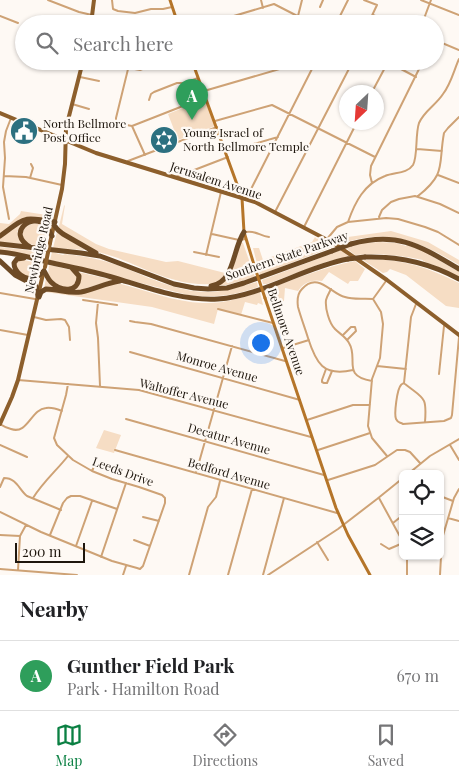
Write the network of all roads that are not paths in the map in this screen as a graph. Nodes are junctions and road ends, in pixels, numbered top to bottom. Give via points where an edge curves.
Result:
1 (48, 0) edge
2 (94, 0) edge
3 (112, 0) edge
4 (172, 0) edge
5 (261, 0) edge
6 (302, 0) edge
7 (323, 0) edge
8 (348, 0) edge
9 (364, 0) edge
10 (421, 0) edge
11 (431, 0) edge
12 (430, 4) junction
13 (172, 7) junction
14 (320, 7) dead end
15 (263, 8) junction
16 (92, 15) joint
17 (175, 15) edge
18 (238, 15) edge
19 (296, 15) edge
20 (298, 15) edge
21 (340, 15) edge
22 (372, 15) edge
23 (426, 15) edge
24 (0, 16) edge
25 (459, 16) edge
26 (15, 22) edge
27 (444, 44) edge
28 (459, 50) edge
29 (459, 59) edge
30 (80, 70) edge
31 (128, 70) edge
32 (195, 70) edge
33 (276, 70) edge
34 (312, 70) edge
35 (347, 70) edge
36 (383, 70) edge
37 (404, 70) edge
38 (419, 70) edge
39 (416, 76) junction
40 (79, 77) junction
41 (198, 78) junction
42 (99, 82) dead end
43 (376, 85) edge
44 (204, 91) junction
45 (206, 97) junction
46 (149, 100) dead end
47 (71, 103) junction
48 (89, 109) dead end
49 (0, 113) edge
50 (290, 114) junction
51 (459, 117) edge
52 (12, 118) junction
53 (214, 122) junction
54 (132, 126) junction
55 (217, 127) junction
56 (318, 128) junction
57 (353, 130) edge
58 (278, 136) junction
59 (65, 141) junction
60 (347, 143) junction
61 (416, 149) junction
62 (442, 151) junction
63 (226, 152) junction
64 (144, 155) junction
65 (228, 157) junction
66 (375, 157) junction
67 (124, 162) junction
68 (32, 164) dead end
69 (438, 175) junction
70 (4, 176) junction
71 (30, 178) junction
72 (175, 178) junction
73 (372, 183) junction
74 (459, 184) edge
75 (62, 185) junction
76 (221, 192) junction
77 (418, 196) junction
78 (244, 198) junction
79 (275, 212) junction
80 (350, 214) junction
81 (459, 214) edge
82 (378, 218) junction
83 (8, 220) dead end
84 (353, 221) junction
85 (348, 222) junction
86 (55, 223) junction
87 (304, 227) junction
88 (244, 232) junction
89 (211, 234) junction
90 (0, 236) edge
91 (52, 236) junction
92 (269, 237) dead end
93 (246, 239) junction
94 (327, 239) junction
95 (239, 240) junction
96 (0, 244) edge
97 (459, 245) edge
98 (33, 248) junction
99 (0, 252) edge
100 (194, 252) dead end
101 (206, 254) junction
102 (28, 257) junction
103 (219, 257) dead end
104 (0, 261) edge
105 (119, 263) junction
106 (72, 267) junction
107 (44, 269) junction
108 (459, 269) edge
109 (459, 279) edge
110 (387, 280) junction
111 (122, 281) junction
112 (194, 288) junction
113 (331, 289) junction
114 (0, 293) edge
115 (38, 298) junction
116 (373, 299) junction
117 (83, 300) dead end
118 (98, 302) junction
119 (417, 302) junction
120 (117, 305) dead end
121 (218, 309) dead end
122 (33, 316) junction
123 (130, 321) dead end
124 (444, 323) junction
125 (275, 324) junction
126 (0, 330) edge
127 (28, 335) junction
128 (343, 335) junction
129 (459, 336) edge
130 (70, 340) dead end
131 (309, 340) junction
132 (348, 340) junction
133 (232, 346) junction
134 (283, 348) junction
135 (130, 352) dead end
136 (287, 362) junction
137 (377, 366) junction
138 (326, 369) junction
139 (406, 369) junction
140 (353, 370) junction
141 (332, 371) junction
142 (439, 374) dead end
143 (222, 378) junction
144 (18, 380) junction
145 (372, 381) junction
146 (404, 383) junction
147 (68, 384) junction
148 (100, 386) junction
149 (300, 400) junction
150 (453, 403) junction
151 (459, 404) edge
152 (370, 406) junction
153 (214, 410) junction
154 (62, 411) junction
155 (126, 420) dead end
156 (306, 420) junction
157 (425, 422) junction
158 (0, 424) edge
159 (370, 433) junction
160 (313, 438) junction
161 (459, 439) edge
162 (204, 442) junction
163 (450, 444) junction
164 (0, 445) edge
165 (115, 450) dead end
166 (318, 450) junction
167 (69, 456) junction
168 (386, 456) junction
169 (27, 457) dead end
170 (459, 460) edge
171 (96, 462) dead end
172 (420, 464) junction
173 (413, 470) edge
174 (92, 471) junction
175 (196, 473) junction
176 (327, 478) junction
177 (220, 480) junction
178 (399, 481) edge
179 (126, 483) junction
180 (0, 486) edge
181 (252, 489) junction
182 (459, 489) edge
183 (33, 498) junction
184 (284, 498) junction
185 (379, 498) junction
186 (444, 498) edge
187 (92, 500) junction
188 (453, 501) junction
189 (117, 509) junction
190 (60, 510) junction
191 (0, 512) edge
192 (339, 514) junction
193 (143, 516) dead end
194 (399, 518) edge
195 (448, 518) junction
196 (459, 521) edge
197 (159, 522) junction
198 (393, 523) junction
199 (26, 525) junction
200 (344, 525) junction
201 (444, 533) edge
202 (0, 535) edge
203 (50, 535) junction
204 (399, 535) edge
205 (20, 536) junction
206 (134, 540) dead end
207 (317, 542) junction
208 (381, 544) dead end
209 (399, 545) edge
210 (76, 546) junction
211 (150, 546) junction
212 (101, 556) junction
213 (328, 560) dead end
214 (407, 560) edge
215 (440, 560) edge
216 (126, 566) junction
217 (0, 568) edge
218 (18, 570) junction
219 (77, 575) edge
220 (123, 575) edge
221 (189, 575) edge
222 (228, 575) edge
223 (262, 575) edge
224 (268, 575) edge
225 (368, 575) edge
226 (407, 575) edge
227 (440, 575) edge

1 - 16 street
2 - 16 main road
3 - 13 street via 113,9 135,13
4 - 13 main road
5 - 15 street
6 - 20 street
7 - 14 street
8 - 21 street
9 - 22 street via 377,5
10 - 12 street
11 - 12 street
12 - 23 street
12 - 25 street
13 - 17 main road
15 - 18 street
15 - 19 street via 276,5
24 - 26 street
27 - 28 street
29 - 61 street via 445,92 421,119
30 - 40 main road, Newbridge Road
31 - 54 street via 116,123
32 - 41 main road, Bellmore Avenue
33 - 44 street
34 - 50 street
35 - 56 street
36 - 43 street
37 - 39 street
38 - 39 street
39 - 66 street
40 - 42 street
40 - 47 main road, Newbridge Road
41 - 44 main road, Bellmore Avenue
41 - 46 street via 154,92
44 - 45 main road, Bellmore Avenue
45 - 53 main road, Bellmore Avenue
45 - 54 street
47 - 48 street
47 - 59 main road, Newbridge Road
49 - 52 main road, Jerusalem Avenue
50 - 53 street via 272,105
50 - 56 street
50 - 58 street
51 - 62 street via 444,133
52 - 59 main road, Jerusalem Avenue
52 - 70 street via 5,138
53 - 55 main road, Bellmore Avenue
54 - 64 street
55 - 63 main road, Bellmore Avenue
55 - 64 street
56 - 60 street
56 - 79 street
57 - 60 street
58 - 63 street
58 - 78 street
59 - 67 main road, Jerusalem Avenue
59 - 75 main road, Newbridge Road
60 - 66 street
60 - 87 street
61 - 62 street
61 - 73 street via 414,163 408,170
62 - 69 street
63 - 65 main road, Bellmore Avenue
64 - 67 street
65 - 72 street
65 - 78 main road, Bellmore Avenue
66 - 73 street via 370,170
67 - 72 main road, Jerusalem Avenue
68 - 71 street
69 - 74 street
69 - 77 street
70 - 71 street
70 - 83 street
71 - 75 street
72 - 76 main road, Jerusalem Avenue
73 - 80 street via 360,195
75 - 86 main road, Newbridge Road
76 - 78 main road, Jerusalem Avenue
76 - 89 street
77 - 81 street
77 - 82 street via 391,202
78 - 79 main road, Jerusalem Avenue
78 - 88 main road, Bellmore Avenue
79 - 87 main road, Jerusalem Avenue
80 - 84 street
80 - 85 street
82 - 84 street
82 - 97 street via 398,219 424,227
84 - 85 street
85 - 94 street via 337,227
86 - 90 highway via 26,218
86 - 91 main road, Newbridge Road
86 - 105 highway via 60,232 82,246
87 - 94 main road, Jerusalem Avenue
88 - 92 street via 253,231
88 - 93 main road, Bellmore Avenue
88 - 95 highway
89 - 95 street
89 - 101 street
91 - 98 highway via 41,223 25,224 21,237
91 - 107 main road, Newbridge Road, bridge
93 - 95 street
93 - 125 main road, Bellmore Avenue, bridge
94 - 110 main road, Jerusalem Avenue
95 - 112 highway via 226,278 215,286
96 - 98 highway, Southern State Parkway
98 - 105 highway, Southern State Parkway via 93,255
99 - 102 highway, Southern State Parkway
100 - 101 street
101 - 103 street
102 - 106 highway, Southern State Parkway
102 - 107 highway via 15,261 14,268 19,274 32,279
104 - 115 highway via 14,275 36,286
105 - 112 highway, Southern State Parkway via 174,284
106 - 107 highway via 79,279 77,285 69,289 52,283
106 - 111 highway, Southern State Parkway
107 - 115 main road, Newbridge Road
108 - 112 highway, Southern State Parkway, bridge via 427,250 403,242 374,240 351,244 239,285 217,289
109 - 111 highway, Southern State Parkway, bridge via 412,261 365,257 348,259 248,293 217,299 176,296
110 - 116 street
110 - 119 main road, Jerusalem Avenue
111 - 115 highway via 76,292 46,289
113 - 116 street via 345,297
113 - 128 street via 326,308 333,327
113 - 131 street via 312,283 299,293 297,300
114 - 115 street
115 - 122 main road, Newbridge Road
116 - 137 street via 383,320
117 - 118 street
118 - 120 street
118 - 148 street
119 - 124 main road, Jerusalem Avenue
119 - 139 street via 411,317
121 - 125 street
122 - 127 main road, Newbridge Road
122 - 130 street via 65,320
123 - 133 street
124 - 129 main road, Jerusalem Avenue
124 - 142 street
125 - 134 main road, Bellmore Avenue
126 - 127 street
127 - 144 main road, Newbridge Road
128 - 132 street
128 - 132 street via 355,327 356,331
129 - 150 street
131 - 134 street
131 - 138 street via 315,358
132 - 140 street
133 - 136 street
133 - 143 street
134 - 136 main road, Bellmore Avenue
135 - 143 street, Monroe Avenue
136 - 149 main road, Bellmore Avenue
137 - 139 street
137 - 145 street
138 - 141 street
138 - 141 street via 324,383
139 - 146 street
140 - 141 street
140 - 145 street via 360,378
143 - 149 street, Monroe Avenue
143 - 153 street
144 - 147 street, Waltoffer Avenue
144 - 158 main road, Newbridge Road
145 - 152 street
146 - 157 street via 424,400
146 - 157 street via 398,391 398,421 403,424
147 - 148 street, Waltoffer Avenue
147 - 154 street, Leeds Drive
148 - 153 street, Waltoffer Avenue via 139,390
149 - 156 main road, Bellmore Avenue
150 - 151 street
150 - 157 street via 450,418
152 - 156 street via 353,405
152 - 159 street
153 - 160 street, Waltoffer Avenue
153 - 162 street
154 - 158 street via 42,409 17,430
154 - 167 street, Leeds Drive via 54,440
155 - 162 street, Decatur Avenue
156 - 160 main road, Bellmore Avenue
159 - 166 street
159 - 168 street
160 - 166 main road, Bellmore Avenue
161 - 163 street
162 - 175 street
162 - 176 street, Decatur Avenue
163 - 170 street
163 - 172 street
164 - 169 street
165 - 175 street, Bedford Avenue
166 - 176 main road, Bellmore Avenue
167 - 174 street, Leeds Drive
167 - 183 street
168 - 172 street via 397,450 407,450
168 - 176 street via 375,465
171 - 174 street
172 - 173 street
174 - 179 street, Leeds Drive
175 - 177 street, Bedford Avenue
176 - 192 main road, Bellmore Avenue
177 - 181 street, Bedford Avenue
177 - 221 street via 215,498 208,507
178 - 185 street
179 - 189 street
179 - 197 street, Leeds Drive via 165,498
180 - 183 street via 4,478 8,478
181 - 184 street, Bedford Avenue
181 - 222 street
182 - 188 street
183 - 190 street
184 - 192 street, Bedford Avenue
184 - 223 street
185 - 198 street
185 - 200 street
186 - 188 street
187 - 189 street
187 - 190 street via 71,496
187 - 210 street
188 - 195 street
189 - 212 street
190 - 203 street
191 - 199 street
192 - 200 main road, Bellmore Avenue
193 - 197 street
194 - 198 street
195 - 196 street
195 - 201 street
197 - 211 street
198 - 204 street
199 - 203 street
199 - 205 street
200 - 207 street
200 - 225 main road, Bellmore Avenue
202 - 205 street
203 - 210 street
205 - 218 street
206 - 211 street
207 - 213 street
207 - 224 street
208 - 209 street via 389,549
210 - 212 street
211 - 216 street via 142,568
212 - 216 street
214 - 226 street
215 - 227 street
216 - 220 street
217 - 218 street
218 - 219 street

